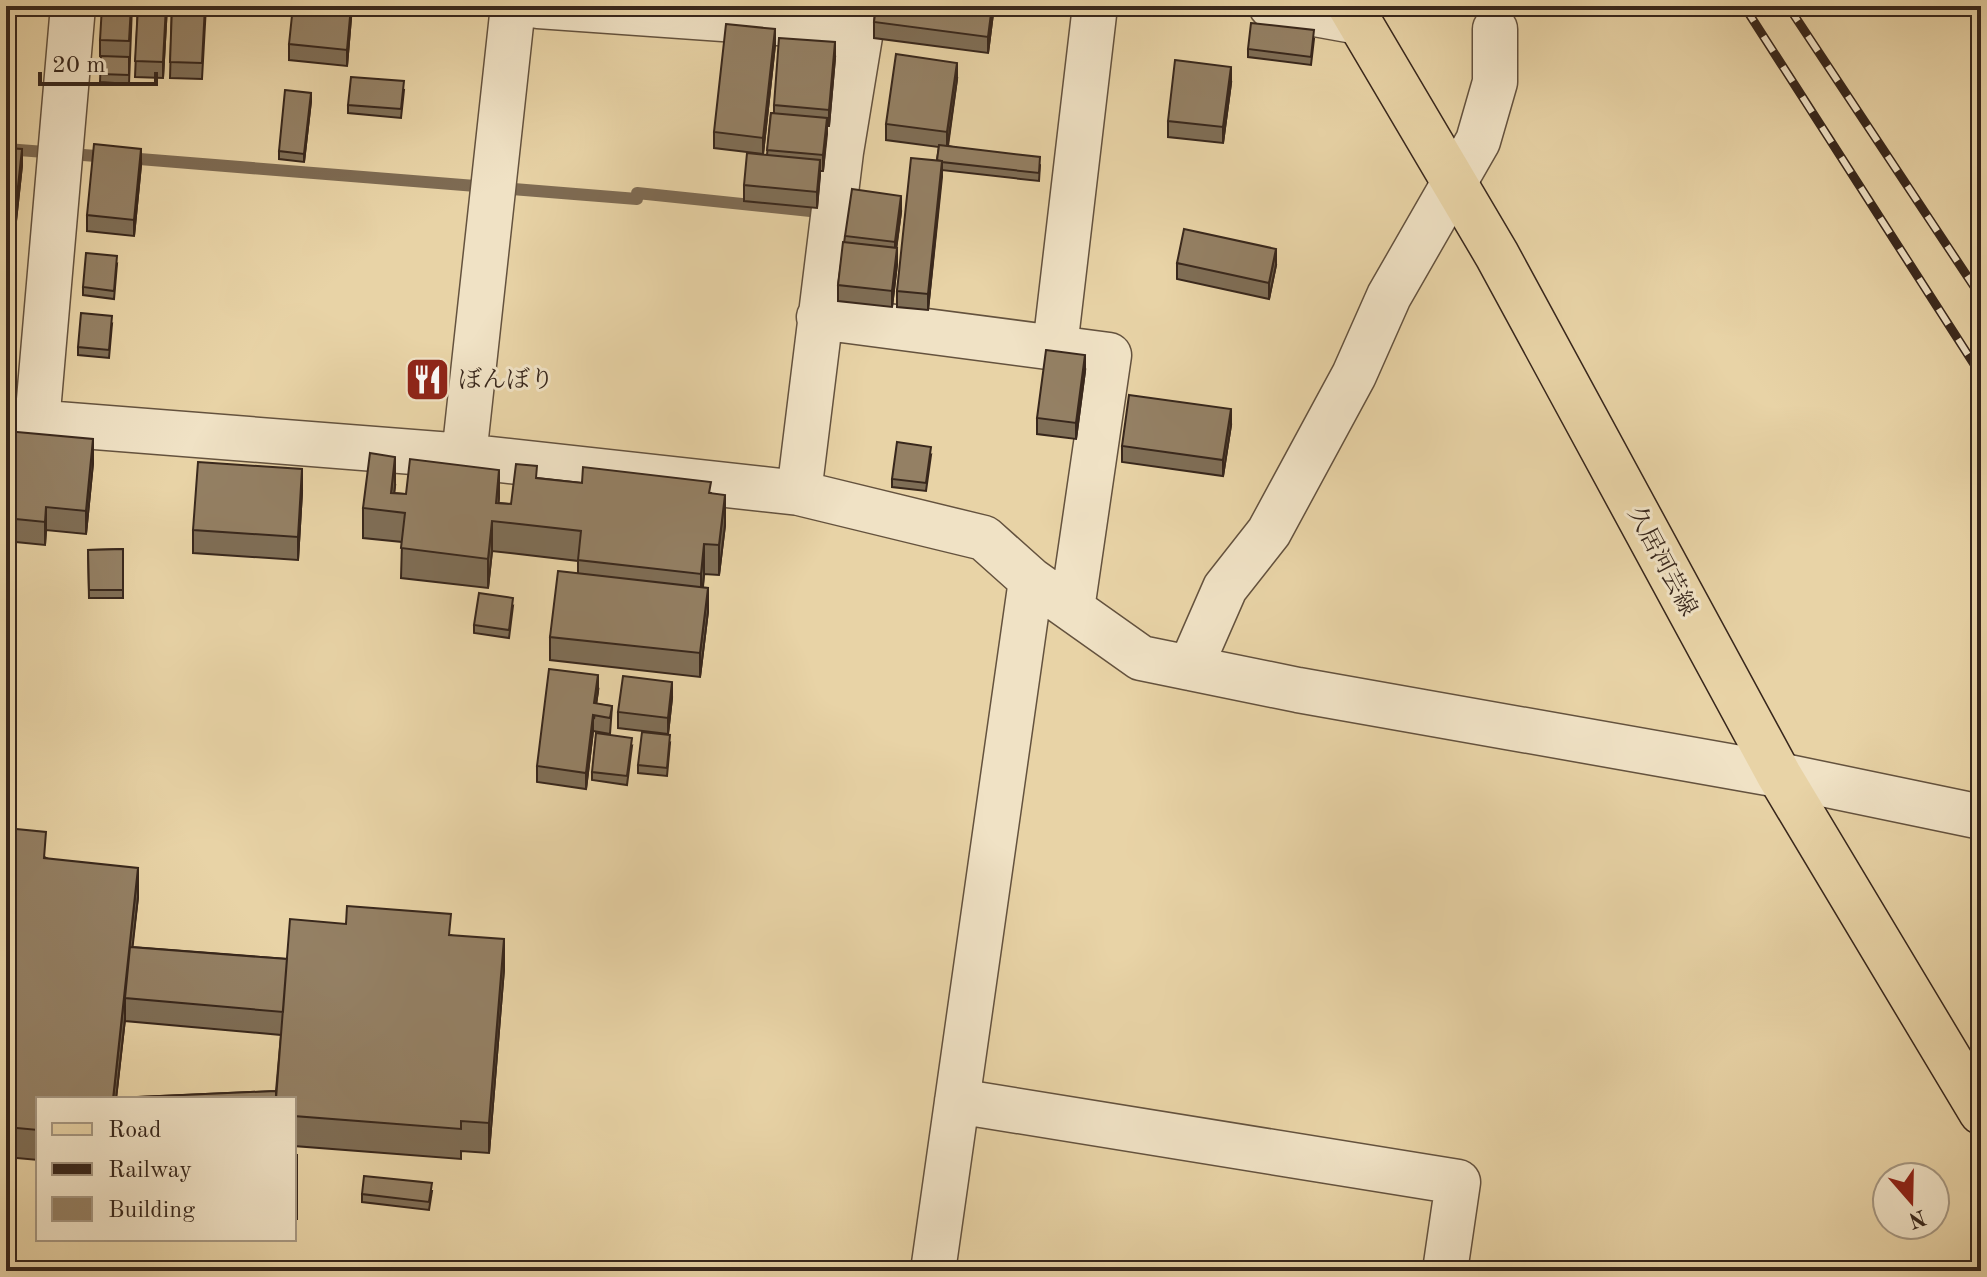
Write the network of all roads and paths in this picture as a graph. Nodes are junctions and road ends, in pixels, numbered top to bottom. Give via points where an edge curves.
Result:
1 (73, 6) edge
2 (513, 6) edge
3 (538, 6) edge
4 (1095, 6) edge
5 (1271, 6) edge
6 (1355, 14) edge
7 (863, 18) edge
8 (1495, 29) dead end
9 (1455, 184) junction
10 (819, 317) junction
11 (1055, 347) junction
12 (21, 421) edge
13 (464, 456) junction
14 (799, 493) junction
15 (1031, 580) junction
16 (1072, 609) junction
17 (1190, 668) junction
18 (1779, 775) junction
19 (1981, 817) edge
20 (957, 1101) junction
21 (1981, 1112) edge
22 (933, 1271) edge
23 (1445, 1271) edge

1 - 12 street via 60,154
2 - 13 street
3 - 7 street
4 - 11 street
5 - 6 street
6 - 9 main road, 久居河芸線
7 - 10 street
8 - 9 street via 1491,102
9 - 17 street via 1389,296 1354,375 1269,532 1225,588
9 - 18 main road, 久居河芸線
10 - 11 street
10 - 14 street
11 - 16 street via 1109,355
12 - 13 street
13 - 14 street
14 - 15 street via 984,538
15 - 16 street
15 - 20 street
16 - 17 street via 1141,658
17 - 18 street
18 - 19 street
18 - 21 main road, 久居河芸線
20 - 22 street
20 - 23 street via 1458,1182

